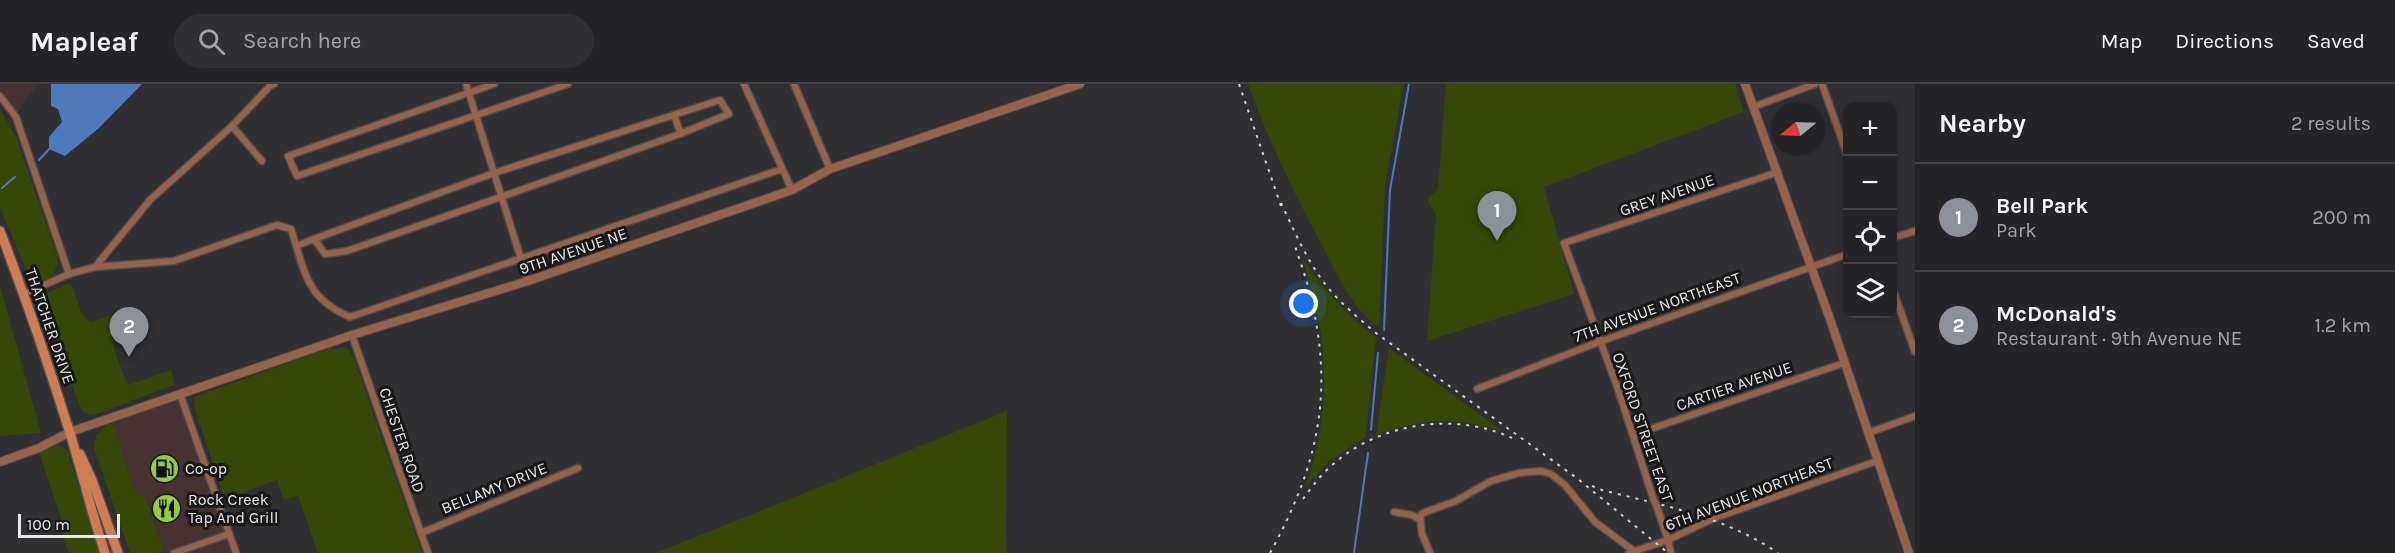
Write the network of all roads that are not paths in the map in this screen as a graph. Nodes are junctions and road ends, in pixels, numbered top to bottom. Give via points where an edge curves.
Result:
1 (274, 84) edge
2 (466, 84) edge
3 (494, 84) edge
4 (567, 84) edge
5 (744, 84) edge
6 (794, 84) edge
7 (1080, 84) edge
8 (1745, 84) edge
9 (1815, 84) edge
10 (1822, 84) edge
11 (469, 92) junction
12 (0, 96) edge
13 (1753, 106) junction
14 (674, 115) junction
15 (477, 116) junction
16 (232, 126) junction
17 (681, 134) junction
18 (1848, 156) edge
19 (262, 161) dead end
20 (782, 169) junction
21 (830, 169) junction
22 (1778, 172) junction
23 (494, 173) junction
24 (792, 190) junction
25 (500, 197) junction
26 (0, 231) edge
27 (1915, 231) edge
28 (1897, 237) edge
29 (314, 239) junction
30 (1564, 243) joint
31 (296, 246) junction
32 (1843, 256) edge
33 (520, 259) junction
34 (1810, 266) junction
35 (95, 267) junction
36 (69, 274) junction
37 (528, 281) junction
38 (24, 294) junction
39 (1897, 299) edge
40 (352, 335) junction
41 (1599, 342) junction
42 (1915, 352) edge
43 (1844, 363) junction
44 (1477, 389) dead end
45 (180, 394) junction
46 (1915, 417) edge
47 (70, 432) junction
48 (1868, 433) junction
49 (1633, 435) junction
50 (1877, 461) junction
51 (0, 462) edge
52 (578, 468) dead end
53 (1394, 512) dead end
54 (1419, 519) junction
55 (421, 533) junction
56 (229, 534) junction
57 (1668, 540) junction
58 (1632, 552) edge
59 (105, 553) edge
60 (118, 553) edge
61 (174, 553) edge
62 (236, 553) edge
63 (428, 553) edge
64 (1430, 553) edge
65 (1671, 553) edge
66 (1909, 553) edge

1 - 16 street
2 - 11 street
3 - 11 street
4 - 15 street
5 - 20 street
6 - 21 street
7 - 21 street, 9TH AVENUE NE
8 - 13 street
9 - 13 street
10 - 18 street
11 - 15 street
11 - 15 street via 288,156 297,176
12 - 36 street via 15,117
13 - 22 street
14 - 17 street
14 - 17 street via 720,100 729,114
14 - 23 street
15 - 23 street
16 - 19 street
16 - 35 street via 150,200
17 - 25 street
20 - 24 street
20 - 33 street
21 - 24 street, 9TH AVENUE NE
22 - 30 street, GREY AVENUE
22 - 34 street
23 - 25 street
23 - 29 street
24 - 37 street, 9TH AVENUE NE
25 - 29 street via 347,251 325,254
25 - 33 street
26 - 38 main road, THATCHER DRIVE
27 - 28 street
29 - 31 street
30 - 41 street, OXFORD STREET EAST
31 - 33 street via 320,299 330,309 350,317
31 - 35 street via 291,229 277,225 174,261
32 - 34 street, 7TH AVENUE NORTHEAST
33 - 37 street
34 - 41 street, 7TH AVENUE NORTHEAST
34 - 43 street
35 - 36 street
36 - 38 street
37 - 40 street, 9TH AVENUE NE
38 - 47 main road, THATCHER DRIVE
39 - 42 street
40 - 45 street, 9TH AVENUE NE
40 - 55 street, CHESTER ROAD
41 - 44 street, 7TH AVENUE NORTHEAST
41 - 49 street, OXFORD STREET EAST
43 - 48 street
43 - 49 street, CARTIER AVENUE
45 - 47 street, 9TH AVENUE NE
45 - 56 street
46 - 48 street
47 - 51 street, 9TH AVENUE NE
47 - 59 main road, THATCHER DRIVE
47 - 60 main road, THATCHER DRIVE
48 - 50 street
49 - 57 street, OXFORD STREET EAST, bridge
50 - 57 street, 6TH AVENUE NORTHEAST via 1712,519
50 - 66 street
52 - 55 street, BELLAMY DRIVE
53 - 54 street
54 - 58 street via 1423,513 1491,482 1541,471 1565,485 1595,522
54 - 64 street
55 - 63 street, CHESTER ROAD
56 - 61 street
56 - 62 street
57 - 58 street, 6TH AVENUE NORTHEAST
57 - 65 street, OXFORD STREET EAST

